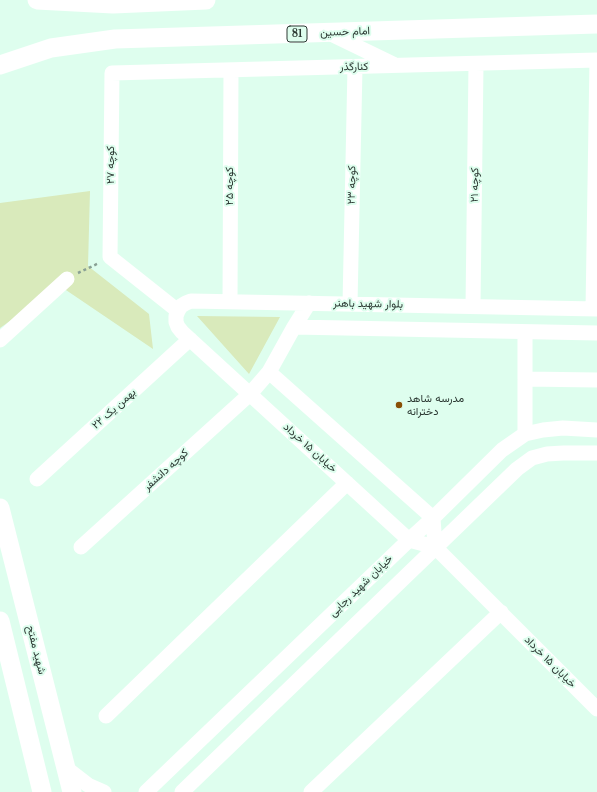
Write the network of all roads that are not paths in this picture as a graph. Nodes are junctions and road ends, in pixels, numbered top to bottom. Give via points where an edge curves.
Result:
1 (37, 0) edge
2 (206, 0) edge
3 (597, 24) edge
4 (329, 33) junction
5 (597, 60) edge
6 (476, 64) junction
7 (0, 65) edge
8 (396, 66) junction
9 (355, 67) junction
10 (231, 70) junction
11 (112, 73) joint
12 (67, 279) road end
13 (230, 301) junction
14 (309, 303) junction
15 (350, 304) junction
16 (473, 306) junction
17 (595, 309) edge
18 (178, 310) junction
19 (294, 327) junction
20 (525, 332) junction
21 (597, 333) edge
22 (190, 339) junction
23 (0, 340) edge
24 (268, 372) junction
25 (525, 379) junction
26 (597, 380) edge
27 (250, 394) junction
28 (597, 430) edge
29 (525, 434) junction
30 (597, 453) edge
31 (37, 479) dead end
32 (347, 482) junction
33 (0, 508) edge
34 (433, 518) junction
35 (409, 540) junction
36 (81, 547) dead end
37 (435, 547) junction
38 (501, 612) junction
39 (0, 620) edge
40 (597, 709) edge
41 (106, 716) dead end
42 (66, 768) junction
43 (42, 792) edge
44 (72, 792) edge
45 (104, 792) edge
46 (145, 792) edge
47 (182, 792) edge
48 (311, 792) edge

1 - 2 main road via 113,4
3 - 4 main road, امام حسین / 81
4 - 7 main road, امام حسین / 81 via 115,39 51,48
4 - 8 street
5 - 6 street, کنارگذر
5 - 17 street
6 - 8 street, کنارگذر
6 - 16 street, کوچه ۲۱
8 - 9 street, کنارگذر
9 - 10 street, کنارگذر
9 - 15 street, کوچه ۲۳
10 - 11 street, کنارگذر
10 - 13 street, کوچه ۲۵
11 - 18 street, کوچه ۲۷ via 110,257
12 - 23 street
13 - 14 street, بلوار شهید باهنر
13 - 18 street, بلوار شهید باهنر via 191,301
14 - 15 street, بلوار شهید باهنر
14 - 19 street, کوچه دانشفر
15 - 16 street, بلوار شهید باهنر
16 - 17 street, بلوار شهید باهنر
18 - 22 street via 178,327
19 - 20 street
19 - 24 street, کوچه دانشفر
20 - 21 street
20 - 25 street
22 - 27 street, خیابان ۱۵ خرداد
22 - 31 street, ۲۲ بهمن یک
24 - 27 street, کوچه دانشفر
24 - 34 street
25 - 26 street
25 - 29 street
27 - 32 street, خیابان ۱۵ خرداد
27 - 36 street, کوچه دانشفر
28 - 29 street, خیابان شهید رجایی via 563,428
29 - 34 street, خیابان شهید رجایی via 502,450
30 - 37 street via 547,454 532,458 517,469
32 - 35 street, خیابان ۱۵ خرداد
32 - 41 street
33 - 42 main road, شهید مفتح
34 - 35 street, خیابان شهید رجایی
34 - 37 street
35 - 37 street, خیابان ۱۵ خرداد
35 - 46 street, خیابان شهید رجایی
37 - 38 street, خیابان ۱۵ خرداد
37 - 47 street
38 - 40 street, خیابان ۱۵ خرداد
38 - 48 street
39 - 43 main road
42 - 44 main road, شهید مفتح
42 - 45 street via 88,785

